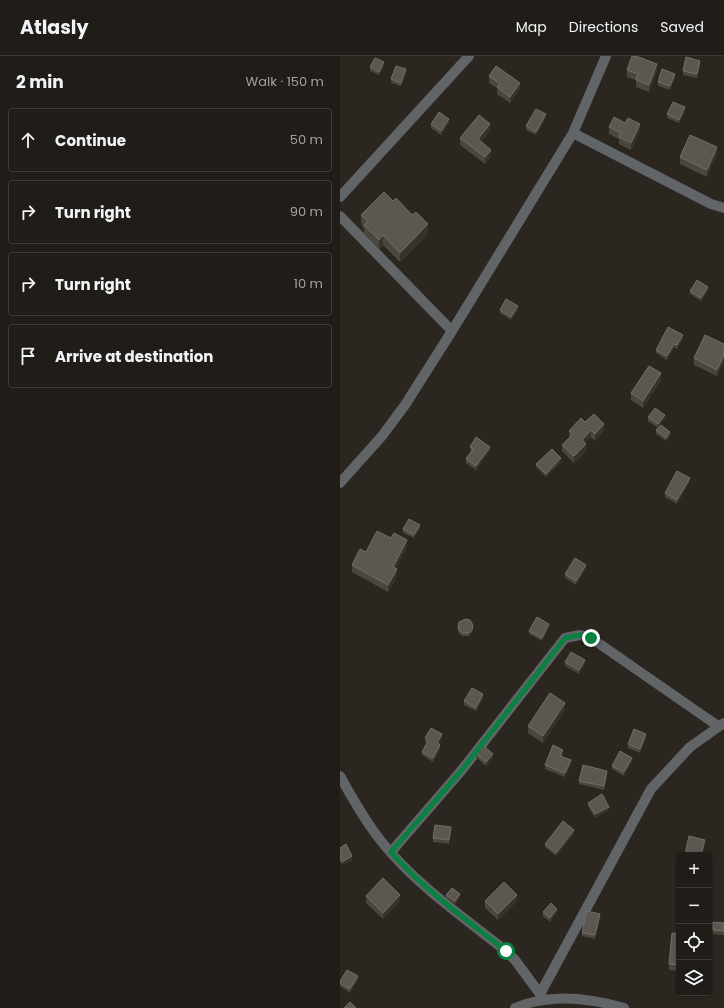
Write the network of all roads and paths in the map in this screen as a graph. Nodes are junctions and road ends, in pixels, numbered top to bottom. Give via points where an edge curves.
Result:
1 (469, 56) edge
2 (606, 56) edge
3 (573, 133) junction
4 (340, 197) edge
5 (724, 208) edge
6 (340, 216) edge
7 (452, 331) junction
8 (340, 483) edge
9 (721, 725) edge
10 (340, 776) edge
11 (391, 852) junction
12 (542, 997) junction
13 (517, 1008) edge
14 (624, 1008) edge

1 - 4 street
2 - 3 street
3 - 5 street via 711,204
3 - 7 street
6 - 7 street
7 - 8 street via 405,405 382,436
9 - 11 street via 591,638 580,635 565,638 461,771
9 - 12 street via 690,747 652,789
10 - 11 street via 380,840
11 - 12 street via 445,903 506,951
12 - 13 street
12 - 14 street via 590,1001

